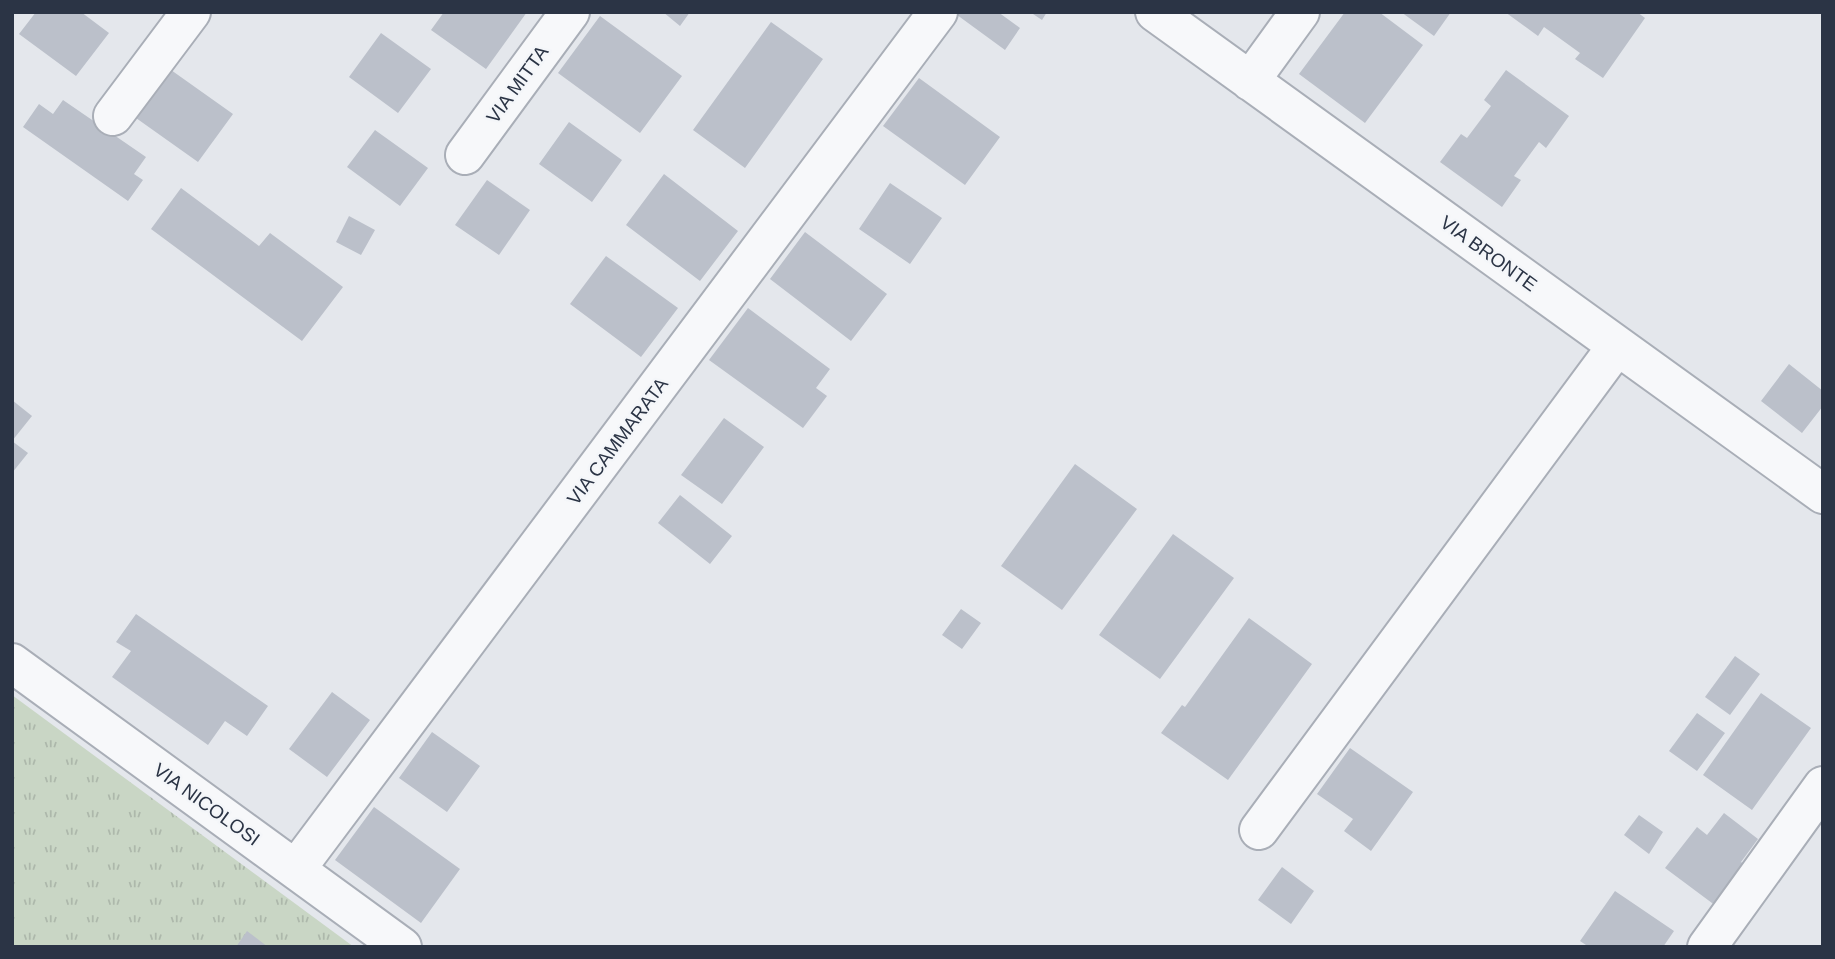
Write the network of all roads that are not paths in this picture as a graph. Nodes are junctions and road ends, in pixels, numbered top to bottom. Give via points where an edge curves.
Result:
1 (191, 12) edge
2 (570, 12) edge
3 (938, 12) edge
4 (1155, 12) edge
5 (1300, 12) edge
6 (1250, 81) junction
7 (113, 116) dead end
8 (465, 155) dead end
9 (1617, 346) junction
10 (1823, 494) edge
11 (12, 663) edge
12 (1823, 786) edge
13 (1259, 830) dead end
14 (296, 869) junction
15 (401, 947) edge
16 (1707, 947) edge

1 - 7 street
2 - 8 street, VIA MITTA
3 - 14 street, VIA CAMMARATA
4 - 6 street, VIA BRONTE
5 - 6 street
6 - 9 street, VIA BRONTE
9 - 10 street, VIA BRONTE
9 - 13 street
11 - 14 street, VIA NICOLOSI
12 - 16 street
14 - 15 street, VIA NICOLOSI

